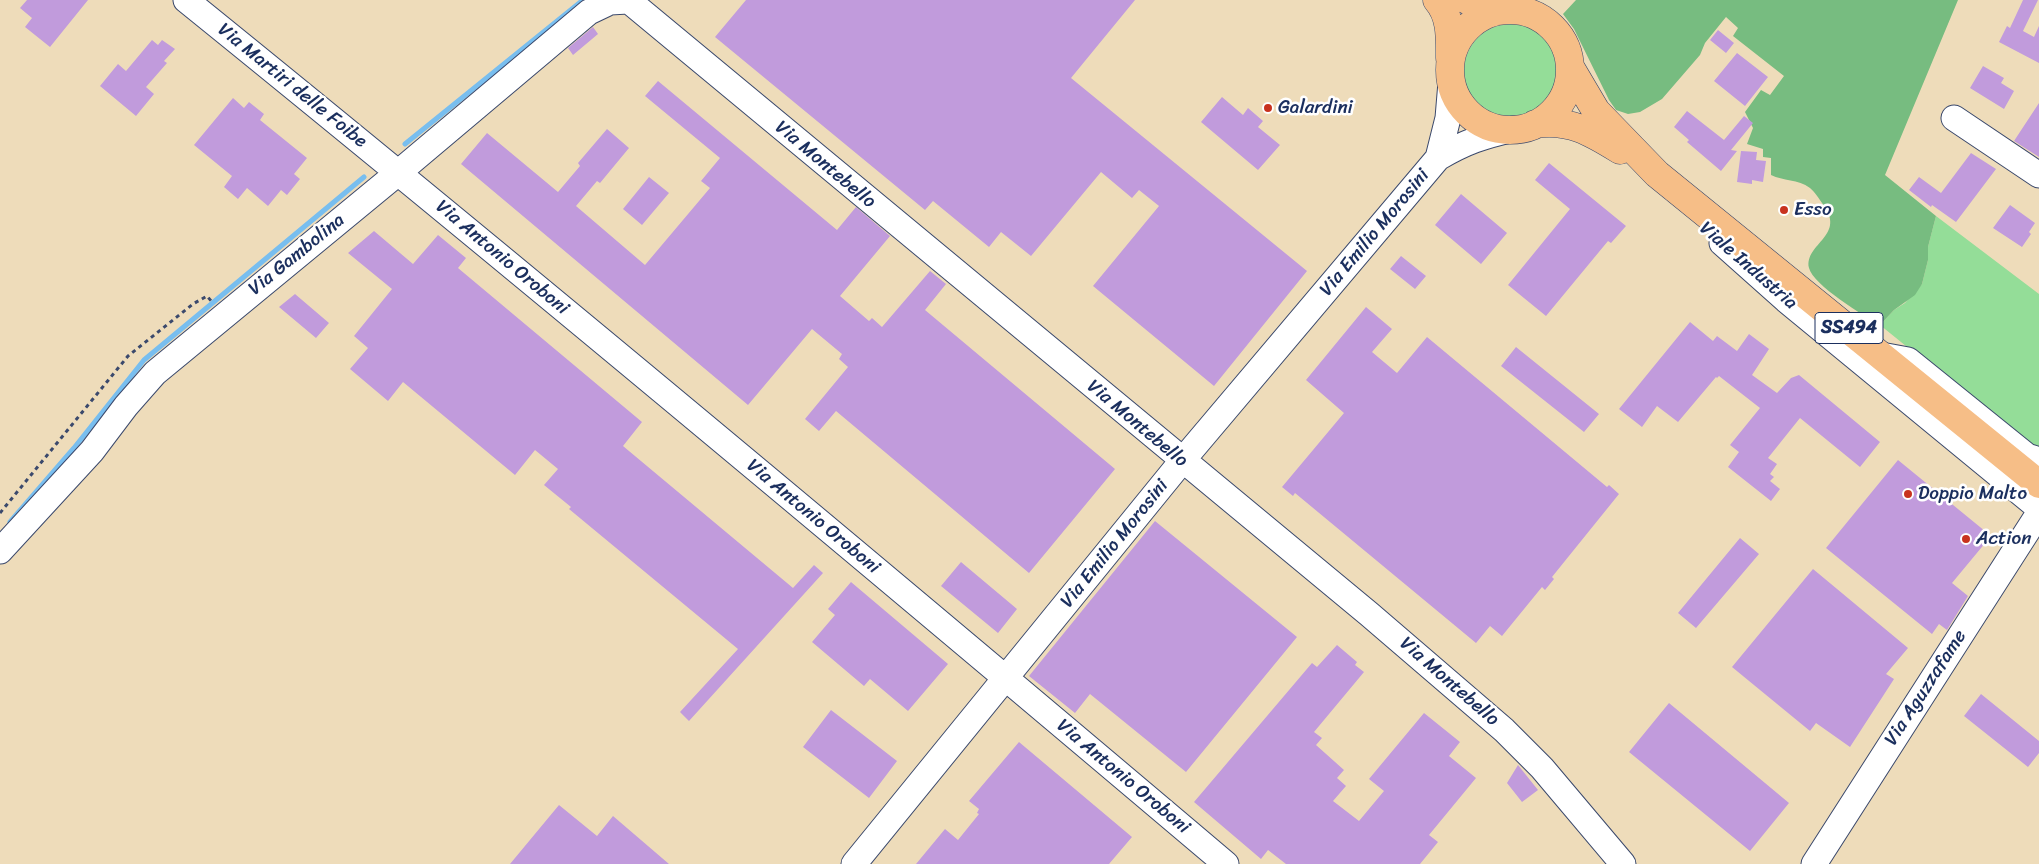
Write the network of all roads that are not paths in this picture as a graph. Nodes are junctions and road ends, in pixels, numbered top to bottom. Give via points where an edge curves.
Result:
1 (186, 0) edge
2 (1436, 0) edge
3 (1467, 0) edge
4 (634, 3) edge
5 (593, 6) edge
6 (1498, 11) junction
7 (1570, 67) junction
8 (1451, 74) junction
9 (1954, 118) dead end
10 (1524, 127) junction
11 (1597, 136) junction
12 (1438, 158) junction
13 (399, 172) junction
14 (1657, 174) junction
15 (2039, 175) edge
16 (1881, 355) junction
17 (2039, 460) edge
18 (1182, 461) junction
19 (2039, 484) edge
20 (2039, 508) edge
21 (2039, 513) edge
22 (0, 551) edge
23 (1006, 678) junction
24 (854, 864) edge
25 (1226, 864) edge
26 (1622, 864) edge
27 (1814, 864) edge

1 - 13 street, Via Martiri delle Foibe
2 - 8 main road, Viale Industria / SS494 via 1443,7 1450,31
3 - 6 main road, Viale Industria / SS494
4 - 5 street, Via Gambolina via 610,2
4 - 18 street, Via Montebello
5 - 13 street, Via Gambolina
6 - 7 main road, Viale Industria / SS494 via 1521,11 1547,23 1564,44
6 - 8 main road, Viale Industria / SS494 via 1469,26 1456,44
7 - 10 main road, Viale Industria / SS494 via 1561,101 1550,114
7 - 14 main road, Viale Industria / SS494 via 1596,111
8 - 10 main road, Viale Industria / SS494 via 1459,101 1474,117 1493,127
8 - 12 street, Via Emilio Morosini via 1448,118
9 - 15 street
10 - 11 main road, Viale Industria / SS494 via 1551,121 1575,126
10 - 12 street, Via Emilio Morosini via 1471,141
11 - 14 main road, Viale Industria / SS494
11 - 20 street, Viale Industria via 1786,300
12 - 18 street, Via Emilio Morosini
13 - 22 street, Via Gambolina via 155,373 92,451
13 - 23 street, Via Antonio Oroboni
14 - 16 main road, Viale Industria / SS494
16 - 17 street via 1908,360 2027,456
16 - 19 main road, Viale Industria / SS494
18 - 23 street, Via Emilio Morosini
18 - 26 street, Via Montebello via 1504,730 1542,768
21 - 27 street, Via Aguzzafame
23 - 24 street, Via Emilio Morosini
23 - 25 street, Via Antonio Oroboni

